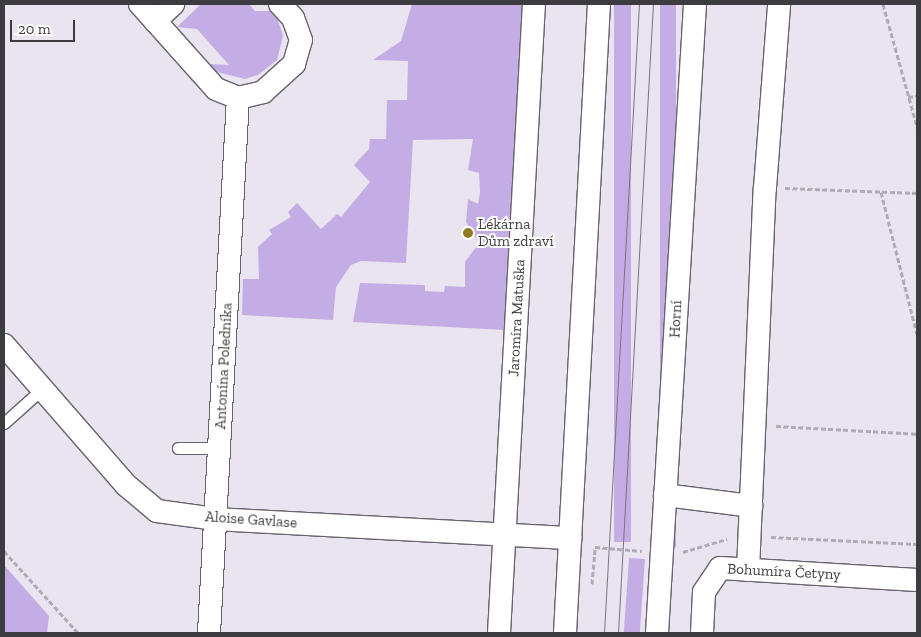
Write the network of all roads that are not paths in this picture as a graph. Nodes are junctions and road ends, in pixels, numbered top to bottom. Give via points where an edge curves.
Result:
1 (140, 4) edge
2 (173, 4) edge
3 (280, 4) edge
4 (534, 4) edge
5 (599, 4) edge
6 (695, 4) edge
7 (706, 4) edge
8 (779, 4) edge
9 (155, 21) junction
10 (238, 98) junction
11 (687, 132) junction
12 (4, 346) edge
13 (42, 389) junction
14 (4, 423) edge
15 (178, 448) dead end
16 (220, 448) junction
17 (665, 495) junction
18 (751, 506) junction
19 (216, 519) junction
20 (505, 536) junction
21 (570, 538) junction
22 (748, 570) junction
23 (917, 580) edge
24 (208, 633) edge
25 (499, 633) edge
26 (565, 633) edge
27 (657, 633) edge
28 (702, 633) edge

1 - 9 street
2 - 9 street
3 - 10 street via 292,18 301,40 294,64 263,92
4 - 20 street, Jaromíra Matuška
5 - 21 street
6 - 11 street, Horní
7 - 11 street via 699,92
8 - 18 street via 765,188 752,425 756,455
9 - 10 street via 216,89
10 - 16 street, Antonína Poledníka
11 - 17 street, Horní
12 - 13 street, Aloise Gavlase
13 - 14 lane
13 - 19 street, Aloise Gavlase via 142,501 158,511
15 - 16 lane
16 - 19 street, Antonína Poledníka
17 - 18 street
17 - 27 street, Horní
18 - 22 street
19 - 20 street, Aloise Gavlase
19 - 24 street, Antonína Poledníka
20 - 21 street, Aloise Gavlase
20 - 25 street, Jaromíra Matuška
21 - 26 street
22 - 23 street, Bohumíra Četyny
22 - 28 street, Bohumíra Četyny via 720,568 704,592

